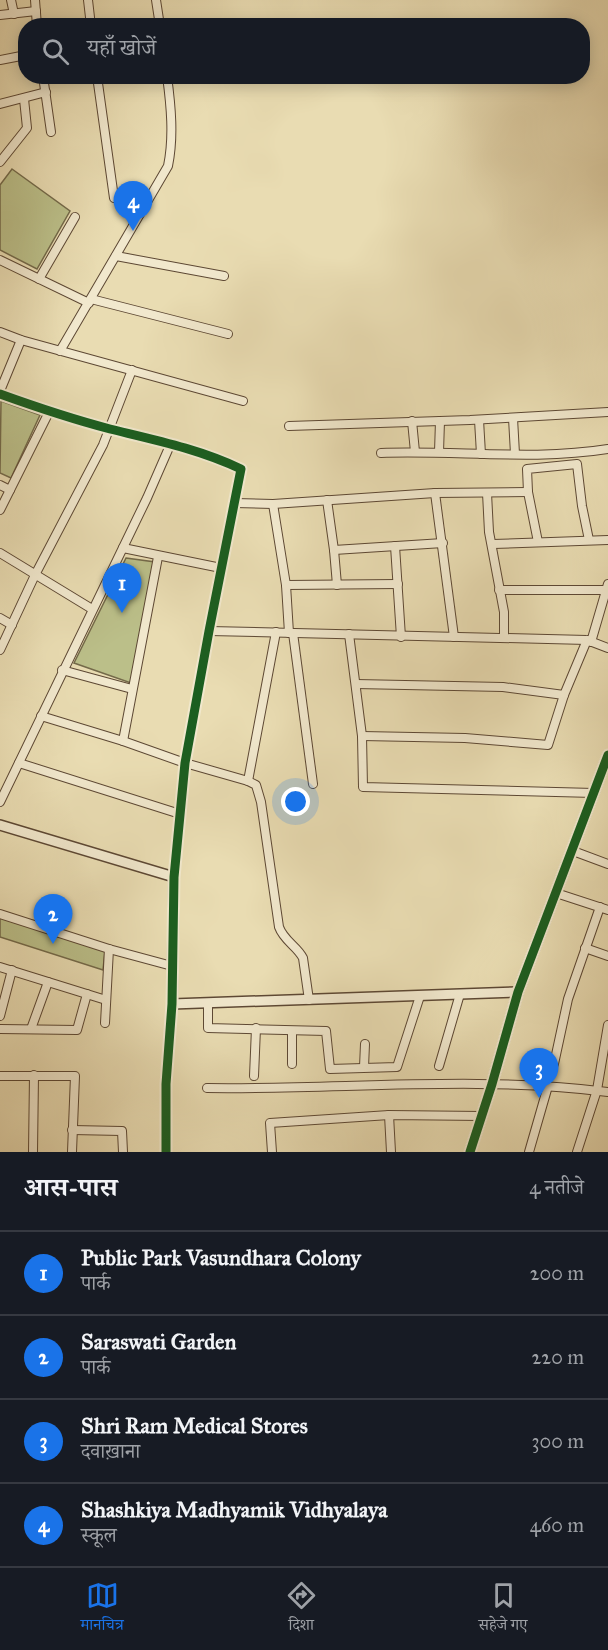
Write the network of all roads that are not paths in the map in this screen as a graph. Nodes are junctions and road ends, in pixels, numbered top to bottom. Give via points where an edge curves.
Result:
1 (11, 0) edge
2 (34, 0) edge
3 (88, 0) edge
4 (156, 0) edge
5 (36, 11) junction
6 (14, 14) junction
7 (0, 15) edge
8 (36, 18) edge
9 (90, 18) edge
10 (159, 18) edge
11 (18, 57) edge
12 (0, 60) edge
13 (45, 84) edge
14 (98, 84) edge
15 (168, 84) edge
16 (46, 92) junction
17 (24, 99) junction
18 (0, 104) edge
19 (51, 132) dead end
20 (0, 162) edge
21 (114, 198) dead end
22 (75, 217) dead end
23 (116, 256) junction
24 (0, 260) edge
25 (224, 276) dead end
26 (39, 279) junction
27 (90, 301) junction
28 (0, 332) edge
29 (228, 334) dead end
30 (21, 340) junction
31 (60, 351) junction
32 (132, 370) junction
33 (0, 393) edge
34 (243, 401) dead end
35 (49, 412) junction
36 (608, 412) edge
37 (513, 417) junction
38 (479, 420) junction
39 (412, 421) junction
40 (440, 421) junction
41 (289, 426) dead end
42 (110, 429) junction
43 (171, 443) junction
44 (608, 449) edge
45 (414, 452) junction
46 (439, 452) junction
47 (381, 453) dead end
48 (481, 454) junction
49 (515, 454) junction
50 (0, 485) edge
51 (10, 490) junction
52 (528, 492) junction
53 (435, 493) junction
54 (487, 493) junction
55 (327, 500) junction
56 (234, 503) junction
57 (273, 504) junction
58 (0, 510) edge
59 (589, 540) junction
60 (608, 540) edge
61 (538, 542) junction
62 (443, 543) junction
63 (493, 544) junction
64 (395, 546) junction
65 (123, 548) junction
66 (334, 550) junction
67 (0, 553) edge
68 (158, 556) junction
69 (221, 568) junction
70 (35, 575) junction
71 (398, 584) junction
72 (286, 585) junction
73 (337, 585) junction
74 (607, 587) edge
75 (499, 590) junction
76 (92, 609) junction
77 (0, 618) edge
78 (12, 625) junction
79 (209, 631) junction
80 (276, 632) junction
81 (291, 633) junction
82 (349, 634) junction
83 (401, 637) junction
84 (454, 637) junction
85 (504, 638) junction
86 (589, 641) junction
87 (608, 648) edge
88 (0, 650) edge
89 (62, 670) junction
90 (356, 684) junction
91 (132, 689) junction
92 (564, 695) junction
93 (41, 716) junction
94 (362, 736) junction
95 (123, 741) junction
96 (608, 755) edge
97 (19, 763) junction
98 (185, 764) junction
99 (248, 781) junction
100 (313, 784) dead end
101 (594, 793) junction
102 (0, 802) edge
103 (180, 814) junction
104 (0, 825) edge
105 (573, 851) junction
106 (608, 864) edge
107 (174, 878) junction
108 (556, 893) junction
109 (604, 908) edge
110 (0, 914) edge
111 (585, 948) junction
112 (109, 949) junction
113 (608, 956) edge
114 (172, 966) junction
115 (0, 967) edge
116 (12, 970) junction
117 (48, 982) junction
118 (518, 992) junction
119 (87, 994) junction
120 (460, 994) junction
121 (420, 996) junction
122 (106, 1000) junction
123 (309, 1000) junction
124 (208, 1003) junction
125 (172, 1004) junction
126 (0, 1016) edge
127 (105, 1023) dead end
128 (608, 1025) edge
129 (256, 1028) junction
130 (0, 1029) edge
131 (31, 1029) junction
132 (292, 1031) junction
133 (365, 1044) dead end
134 (292, 1064) dead end
135 (439, 1066) dead end
136 (364, 1067) junction
137 (34, 1075) junction
138 (0, 1076) edge
139 (254, 1076) dead end
140 (492, 1084) junction
141 (546, 1086) junction
142 (207, 1088) dead end
143 (597, 1090) junction
144 (608, 1092) edge
145 (388, 1115) junction
146 (482, 1116) junction
147 (72, 1130) junction
148 (33, 1152) edge
149 (72, 1152) edge
150 (123, 1152) edge
151 (166, 1152) edge
152 (272, 1152) edge
153 (391, 1152) edge
154 (470, 1152) edge
155 (529, 1152) edge
156 (577, 1152) edge

1 - 6 street
2 - 5 street
3 - 9 street
4 - 10 street
5 - 6 street
5 - 8 street
6 - 7 street
11 - 12 street
13 - 16 street
14 - 21 street
15 - 23 street via 172,148 168,166
16 - 17 street
16 - 19 street
17 - 18 street
17 - 20 street via 27,128
22 - 26 street
23 - 25 street
23 - 27 street
24 - 26 street
26 - 27 street
27 - 29 street
27 - 31 street
28 - 30 street
30 - 31 street
30 - 33 street
31 - 32 street
32 - 34 street
32 - 42 street
33 - 35 street
35 - 42 street
35 - 51 street
36 - 37 street
37 - 38 street
37 - 49 street
38 - 40 street
38 - 48 street
39 - 40 street
39 - 41 street
39 - 45 street
40 - 46 street
42 - 43 street
42 - 70 street
43 - 56 street via 241,469
43 - 65 street
44 - 49 street
45 - 46 street
45 - 47 street
46 - 48 street
48 - 49 street
50 - 51 street
51 - 58 street
52 - 54 street
52 - 59 street via 527,469 577,464
52 - 61 street
53 - 54 street
53 - 55 street
53 - 62 street
54 - 63 street
55 - 57 street
55 - 66 street
56 - 57 street
56 - 69 street
57 - 72 street
59 - 60 street
59 - 61 street
61 - 63 street
62 - 64 street
62 - 84 street
63 - 75 street
64 - 66 street
64 - 71 street
65 - 68 street
65 - 76 street
66 - 73 street
67 - 70 street
68 - 69 street
68 - 91 street
69 - 79 street
70 - 76 street
70 - 78 street
71 - 73 street
71 - 83 street
72 - 73 street
72 - 81 street
74 - 75 street
74 - 86 street
75 - 85 street
76 - 89 street
77 - 78 street
78 - 88 street
79 - 80 street
79 - 98 street
80 - 81 street
80 - 99 street
81 - 82 street
81 - 100 street
82 - 83 street
82 - 90 street
83 - 84 street
84 - 85 street
85 - 86 street
86 - 87 street
86 - 92 street
89 - 91 street
89 - 93 street
90 - 92 street via 503,687
90 - 94 street
91 - 95 street
92 - 94 street via 548,745
93 - 95 street
93 - 97 street
94 - 101 street via 363,787
95 - 98 street
96 - 101 street
97 - 102 street
97 - 103 street
98 - 99 street
98 - 103 street
99 - 123 street via 256,785 260,796 279,927 285,939 301,953
101 - 105 street
103 - 107 street
104 - 107 street
105 - 106 street
105 - 108 street
107 - 114 street
108 - 109 street
108 - 118 street
109 - 111 street
110 - 112 street
111 - 113 street
111 - 141 street
112 - 114 street
112 - 122 street
114 - 125 street
115 - 116 street
116 - 117 street
116 - 126 street
117 - 119 street
117 - 131 street
118 - 120 street
118 - 140 street
119 - 122 street
119 - 131 street via 77,1030
120 - 121 street
120 - 135 street
121 - 123 street
121 - 136 street via 398,1067
122 - 127 street
123 - 124 street
124 - 125 street
124 - 129 street via 208,1028
125 - 151 street
128 - 143 street
129 - 132 street
129 - 139 street
130 - 131 street
132 - 134 street
132 - 136 street via 326,1030 330,1069
133 - 136 street
137 - 138 street
137 - 147 street via 75,1076
137 - 148 street
140 - 141 street
140 - 142 street
140 - 146 street
141 - 143 street
141 - 155 street
143 - 144 street
143 - 156 street
145 - 146 street
145 - 152 street via 270,1123
145 - 153 street
146 - 154 street
147 - 149 street
147 - 150 street via 122,1131

